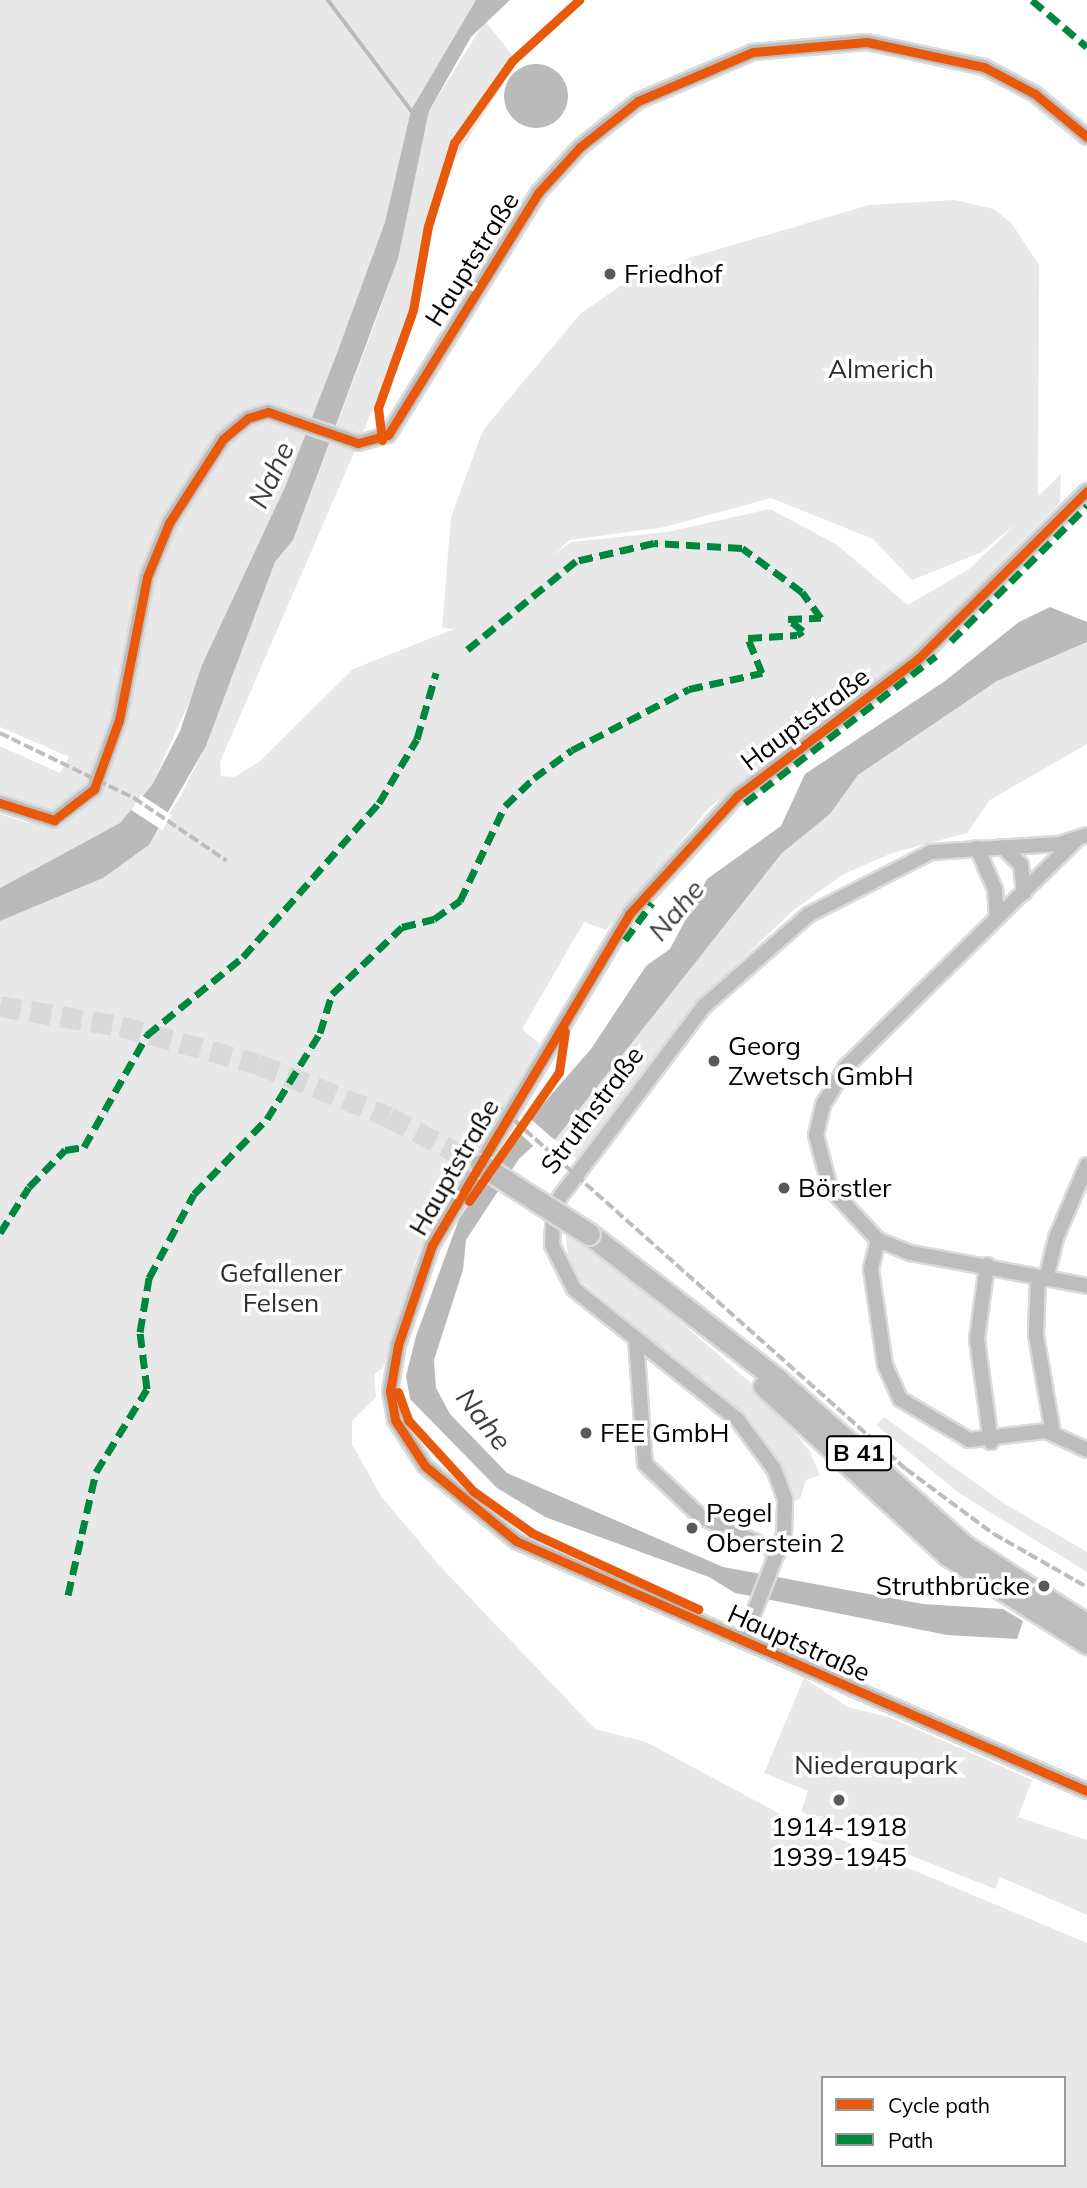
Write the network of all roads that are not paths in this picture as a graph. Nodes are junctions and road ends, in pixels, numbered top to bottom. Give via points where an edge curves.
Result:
1 (1087, 136) edge
2 (1087, 491) edge
3 (0, 803) edge
4 (1081, 838) edge
5 (1003, 847) junction
6 (977, 848) junction
7 (1024, 893) junction
8 (997, 917) junction
9 (481, 1165) tunnel mouth
10 (1087, 1166) edge
11 (878, 1240) junction
12 (987, 1265) junction
13 (1042, 1278) junction
14 (1087, 1286) edge
15 (696, 1315) junction
16 (636, 1339) junction
17 (1054, 1433) junction
18 (991, 1442) junction
19 (1087, 1450) edge
20 (777, 1557) junction
21 (1087, 1625) edge
22 (743, 1642) junction
23 (1087, 1643) edge
24 (1087, 1791) edge

1 - 3 street, Hauptstraße via 1005,76 906,48 805,45 753,52 638,101 559,169 495,257 398,425 382,440 365,444 268,412 234,428 169,523 147,577 112,746 94,789 54,820
2 - 22 street, Hauptstraße via 919,658 737,796 649,889 449,1211 405,1318 391,1407 413,1451 449,1490 536,1551
4 - 5 street, Struthstraße
4 - 7 street
5 - 6 street, Struthstraße
5 - 7 street via 1021,864
6 - 8 street via 995,889
6 - 16 street, Struthstraße via 912,859 774,940 703,1007 568,1179 551,1221 556,1262 574,1289
7 - 8 street
8 - 11 street via 857,1055 822,1105 816,1135 821,1169 842,1205
9 - 15 main road, B 41, bridge via 589,1234
10 - 13 street
11 - 12 street via 911,1253
11 - 18 street via 871,1269 893,1390 936,1424
12 - 13 street
12 - 18 street via 977,1339
13 - 14 street
13 - 17 street via 1036,1335
15 - 21 main road, B 41 via 963,1545
15 - 23 main road, B 41 via 913,1527 995,1589
16 - 20 street, Struthstraße via 737,1420 764,1450 785,1499
16 - 20 street via 645,1464 701,1517
17 - 18 street
17 - 19 street
20 - 22 street, Struthstraße
22 - 24 street, Hauptstraße

